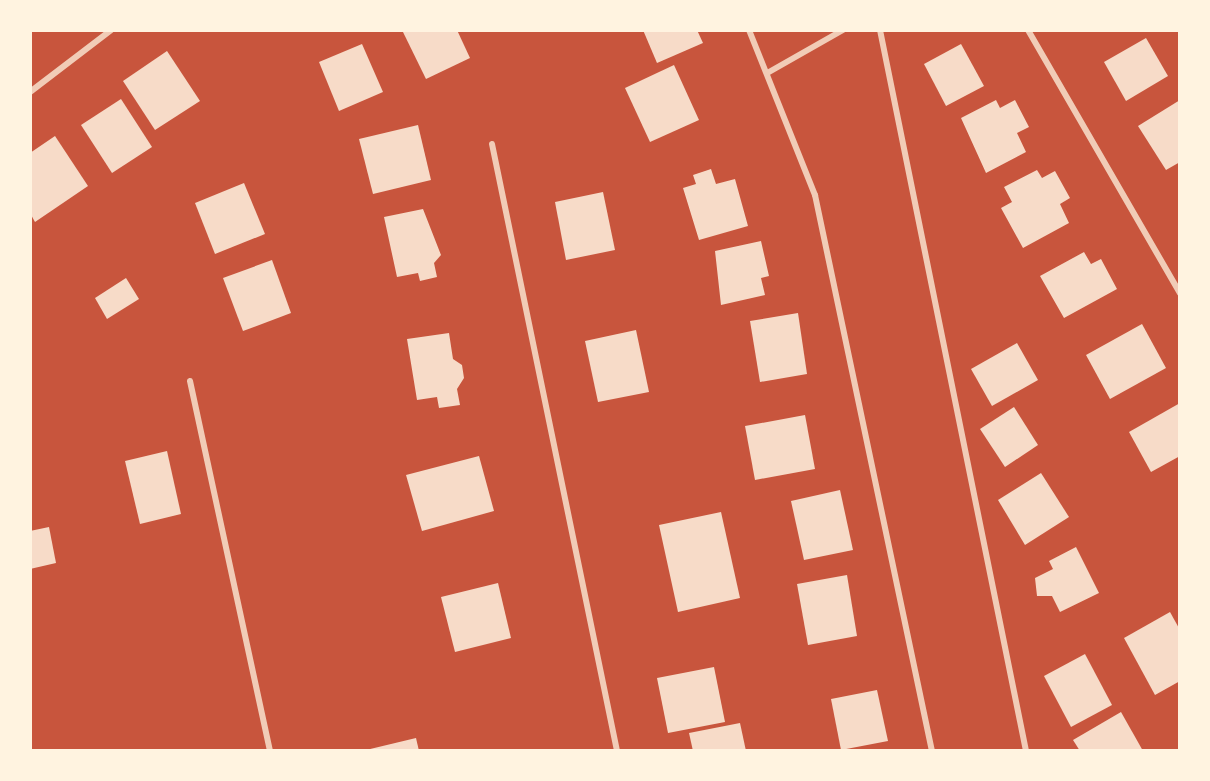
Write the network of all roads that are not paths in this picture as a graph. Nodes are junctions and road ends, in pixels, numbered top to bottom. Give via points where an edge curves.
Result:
1 (111, 30) edge
2 (749, 30) edge
3 (843, 30) edge
4 (880, 30) edge
5 (1028, 30) edge
6 (769, 72) junction
7 (30, 92) edge
8 (492, 144) dead end
9 (1180, 293) edge
10 (190, 381) dead end
11 (270, 751) edge
12 (617, 751) edge
13 (932, 751) edge
14 (1026, 751) edge

1 - 7 street
2 - 6 street
3 - 6 street
4 - 14 street
5 - 9 street
6 - 13 street via 815,195
8 - 12 street
10 - 11 street

